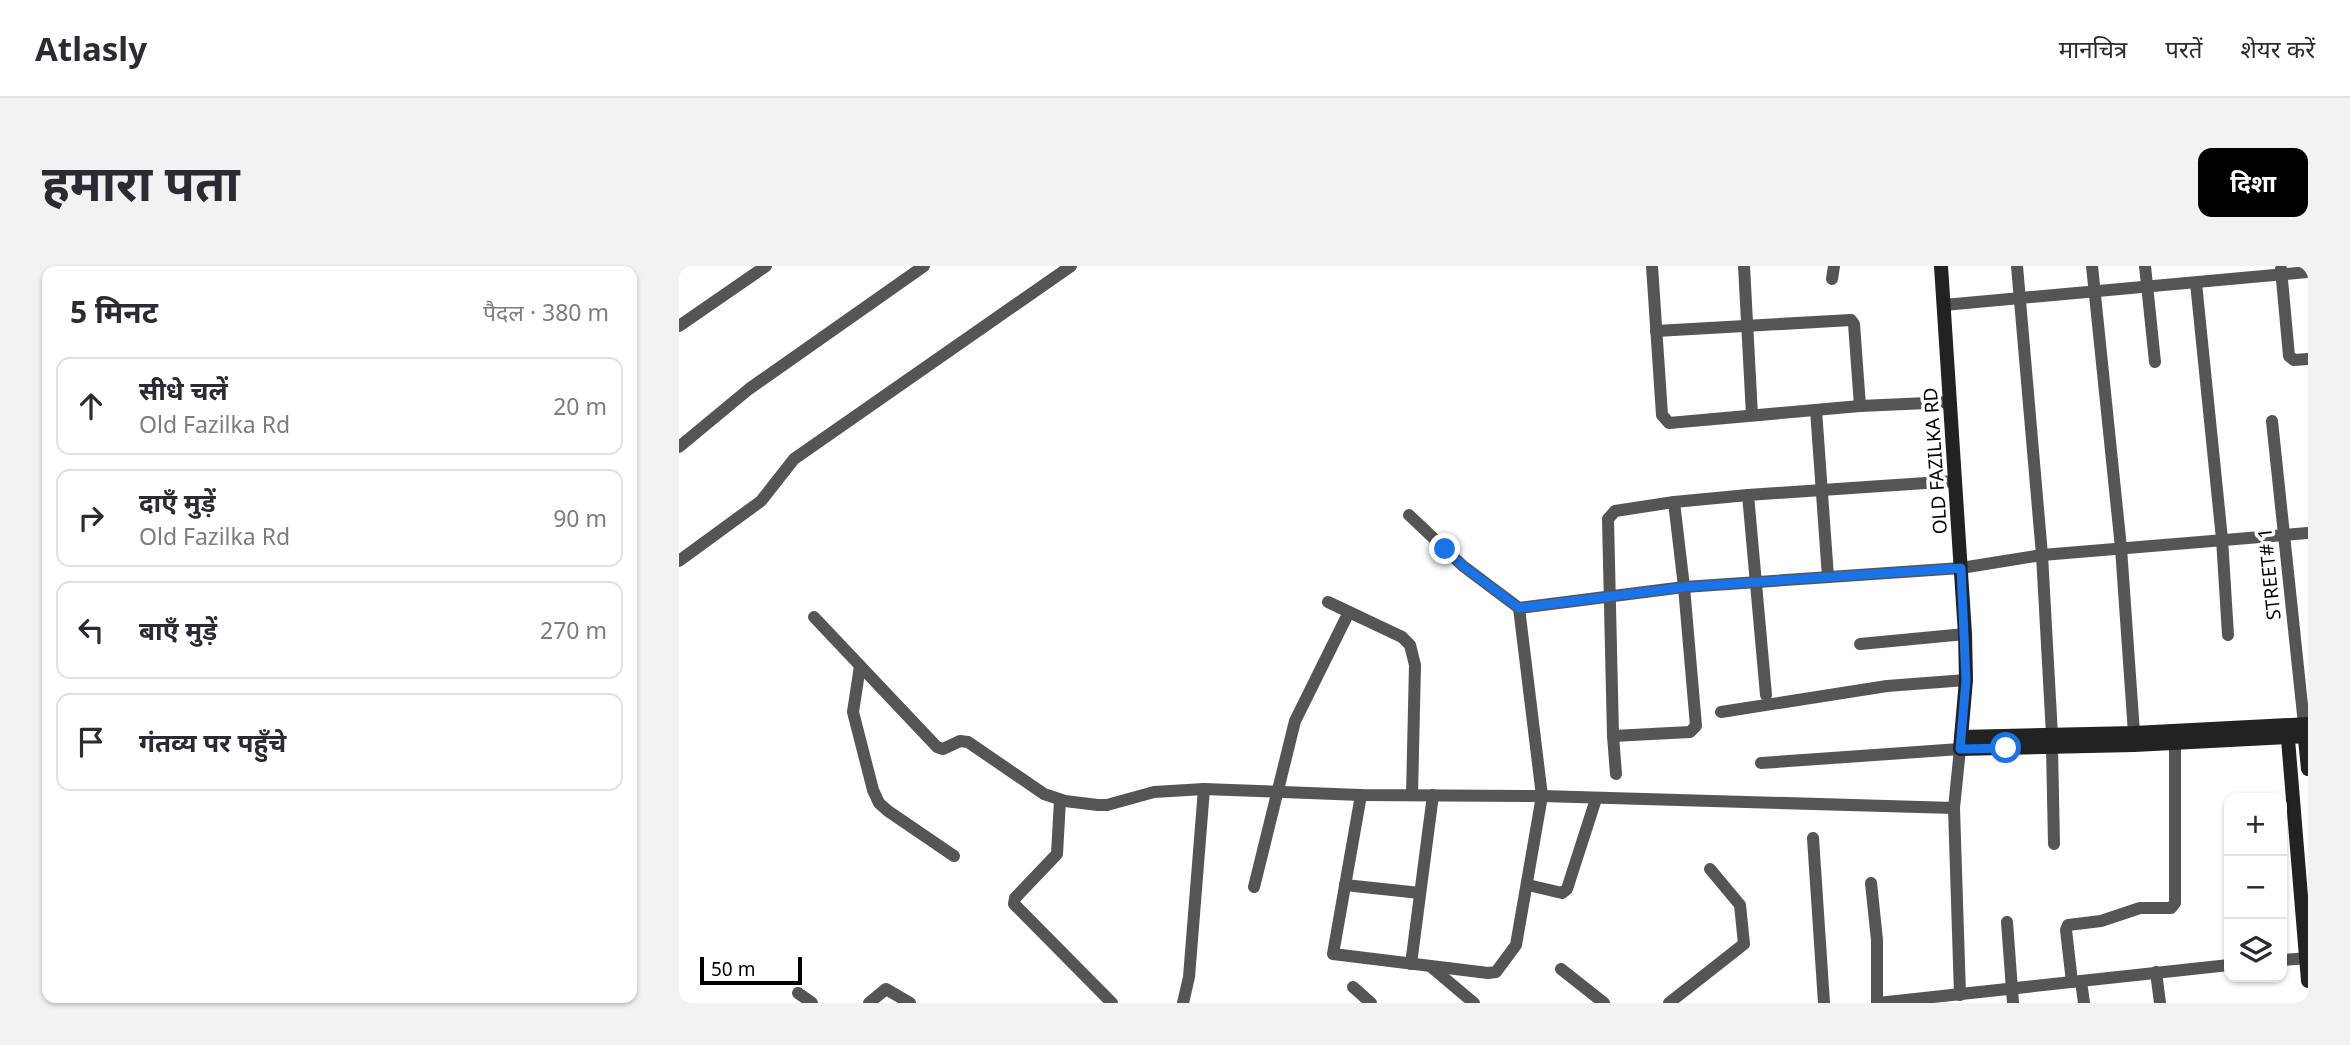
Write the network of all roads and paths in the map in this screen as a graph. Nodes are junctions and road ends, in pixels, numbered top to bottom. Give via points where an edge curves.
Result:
1 (766, 266) edge
2 (924, 266) edge
3 (1071, 266) edge
4 (1652, 266) edge
5 (1744, 266) edge
6 (1941, 266) edge
7 (2017, 266) edge
8 (2092, 266) edge
9 (2145, 266) edge
10 (2281, 270) edge
11 (2308, 272) edge
12 (2196, 283) junction
13 (2147, 288) junction
14 (2095, 291) junction
15 (2019, 297) junction
16 (1944, 305) junction
17 (679, 326) edge
18 (1748, 326) junction
19 (1655, 331) junction
20 (2308, 359) edge
21 (2155, 362) dead end
22 (1950, 402) junction
23 (1860, 406) junction
24 (1816, 410) junction
25 (1752, 415) junction
26 (2272, 421) dead end
27 (679, 447) edge
28 (1955, 481) junction
29 (1823, 490) junction
30 (1748, 495) junction
31 (1674, 502) junction
32 (1409, 515) dead end
33 (2308, 533) edge
34 (2285, 534) junction
35 (2222, 539) junction
36 (2121, 548) junction
37 (2042, 555) junction
38 (679, 561) edge
39 (1961, 568) junction
40 (1828, 577) junction
41 (1755, 582) junction
42 (1685, 587) junction
43 (1610, 597) junction
44 (1328, 602) dead end
45 (1519, 608) junction
46 (1349, 612) junction
47 (814, 617) dead end
48 (1965, 634) junction
49 (2228, 635) dead end
50 (1860, 644) dead end
51 (860, 666) junction
52 (1966, 680) junction
53 (1766, 695) dead end
54 (1721, 712) dead end
55 (2306, 730) edge
56 (2288, 731) junction
57 (1613, 736) junction
58 (2124, 737) junction
59 (2052, 741) junction
60 (1960, 743) junction
61 (2175, 743) junction
62 (1761, 763) dead end
63 (2308, 769) edge
64 (1616, 774) dead end
65 (1204, 789) junction
66 (1279, 791) junction
67 (1361, 795) junction
68 (1412, 795) junction
69 (1433, 795) junction
70 (1542, 796) junction
71 (1596, 799) junction
72 (1060, 800) junction
73 (1954, 808) junction
74 (1813, 838) dead end
75 (2054, 844) dead end
76 (954, 856) dead end
77 (1710, 869) dead end
78 (1871, 883) dead end
79 (1345, 885) junction
80 (1528, 885) junction
81 (1254, 887) dead end
82 (1420, 893) junction
83 (2007, 922) dead end
84 (2307, 958) edge
85 (2287, 960) edge
86 (1411, 964) junction
87 (2224, 965) edge
88 (1429, 966) junction
89 (1561, 969) dead end
90 (2156, 972) junction
91 (2077, 981) junction
92 (2308, 981) edge
93 (1353, 987) dead end
94 (2012, 989) junction
95 (798, 993) dead end
96 (1960, 995) junction
97 (1927, 1000) edge
98 (812, 1003) edge
99 (869, 1003) edge
100 (910, 1003) edge
101 (1112, 1003) edge
102 (1183, 1003) edge
103 (1371, 1003) edge
104 (1474, 1003) edge
105 (1604, 1003) edge
106 (1669, 1003) edge
107 (1824, 1003) edge
108 (1877, 1003) edge
109 (2013, 1003) edge
110 (2084, 1003) edge
111 (2159, 1003) edge

1 - 17 street
2 - 27 street via 749,389
3 - 38 street via 794,459 761,501
4 - 19 street
5 - 18 street
6 - 16 main road, OLD FAZILKA RD
7 - 15 street
8 - 14 street
9 - 13 street
10 - 11 street
10 - 12 street
10 - 20 street via 2289,356
12 - 13 street
12 - 35 street
13 - 14 street
13 - 21 street
14 - 15 street
14 - 36 street
15 - 16 street
15 - 37 street
16 - 22 main road, OLD FAZILKA RD
18 - 19 street
18 - 23 street via 1851,320
18 - 25 street
19 - 25 street via 1664,420 1673,423
22 - 23 street
22 - 28 main road, OLD FAZILKA RD
23 - 24 street
24 - 25 street
24 - 29 street
26 - 34 street, STREET# 1
28 - 29 street
28 - 39 main road, OLD FAZILKA RD
29 - 30 street
29 - 40 street
30 - 31 street
30 - 41 street
31 - 42 street
31 - 43 street via 1610,514
32 - 45 street via 1463,566
33 - 34 street
34 - 35 street
34 - 55 street, STREET# 1
35 - 36 street
35 - 49 street
36 - 37 street
36 - 58 street
37 - 39 street
37 - 59 street
39 - 40 street
39 - 48 main road, OLD FAZILKA RD
40 - 41 street
41 - 42 street
41 - 53 street
42 - 43 street
42 - 57 street via 1696,726 1690,732
43 - 45 street
43 - 57 street
44 - 46 street
45 - 70 street
46 - 66 street via 1301,708
46 - 68 street via 1402,637 1413,653
47 - 51 street
48 - 50 street
48 - 52 main road, OLD FAZILKA RD
51 - 72 street via 937,747 968,742
51 - 76 street via 853,712 879,803
52 - 54 street via 1887,686
52 - 60 main road, OLD FAZILKA RD
55 - 56 main road
55 - 63 main road
56 - 58 main road
56 - 61 main road
56 - 84 main road
57 - 64 street
58 - 59 main road
58 - 61 main road
59 - 60 main road
59 - 75 street
60 - 62 street
60 - 73 street
61 - 91 street via 2175,903 2171,908 2140,908 2101,921 2068,925
65 - 66 street
65 - 72 street via 1154,792 1107,805
65 - 102 street
66 - 67 street
66 - 81 street
67 - 68 street
67 - 79 street
68 - 69 street
69 - 70 street
69 - 82 street
70 - 71 street
70 - 80 street
71 - 73 street
71 - 80 street via 1567,889 1562,893
72 - 101 street via 1057,853 1014,904
73 - 96 street
74 - 107 street
77 - 106 street via 1740,905 1744,944
78 - 108 street
79 - 82 street
79 - 86 street via 1333,954
80 - 88 street via 1516,946 1496,972
82 - 86 street
83 - 94 street
84 - 85 street
84 - 92 main road
86 - 88 street
87 - 90 street
88 - 104 street
89 - 105 street
90 - 91 street
90 - 111 street
91 - 94 street
91 - 110 street
93 - 103 street
94 - 96 street
94 - 109 street
95 - 98 street
96 - 97 street
97 - 108 street
99 - 100 street via 886,989

